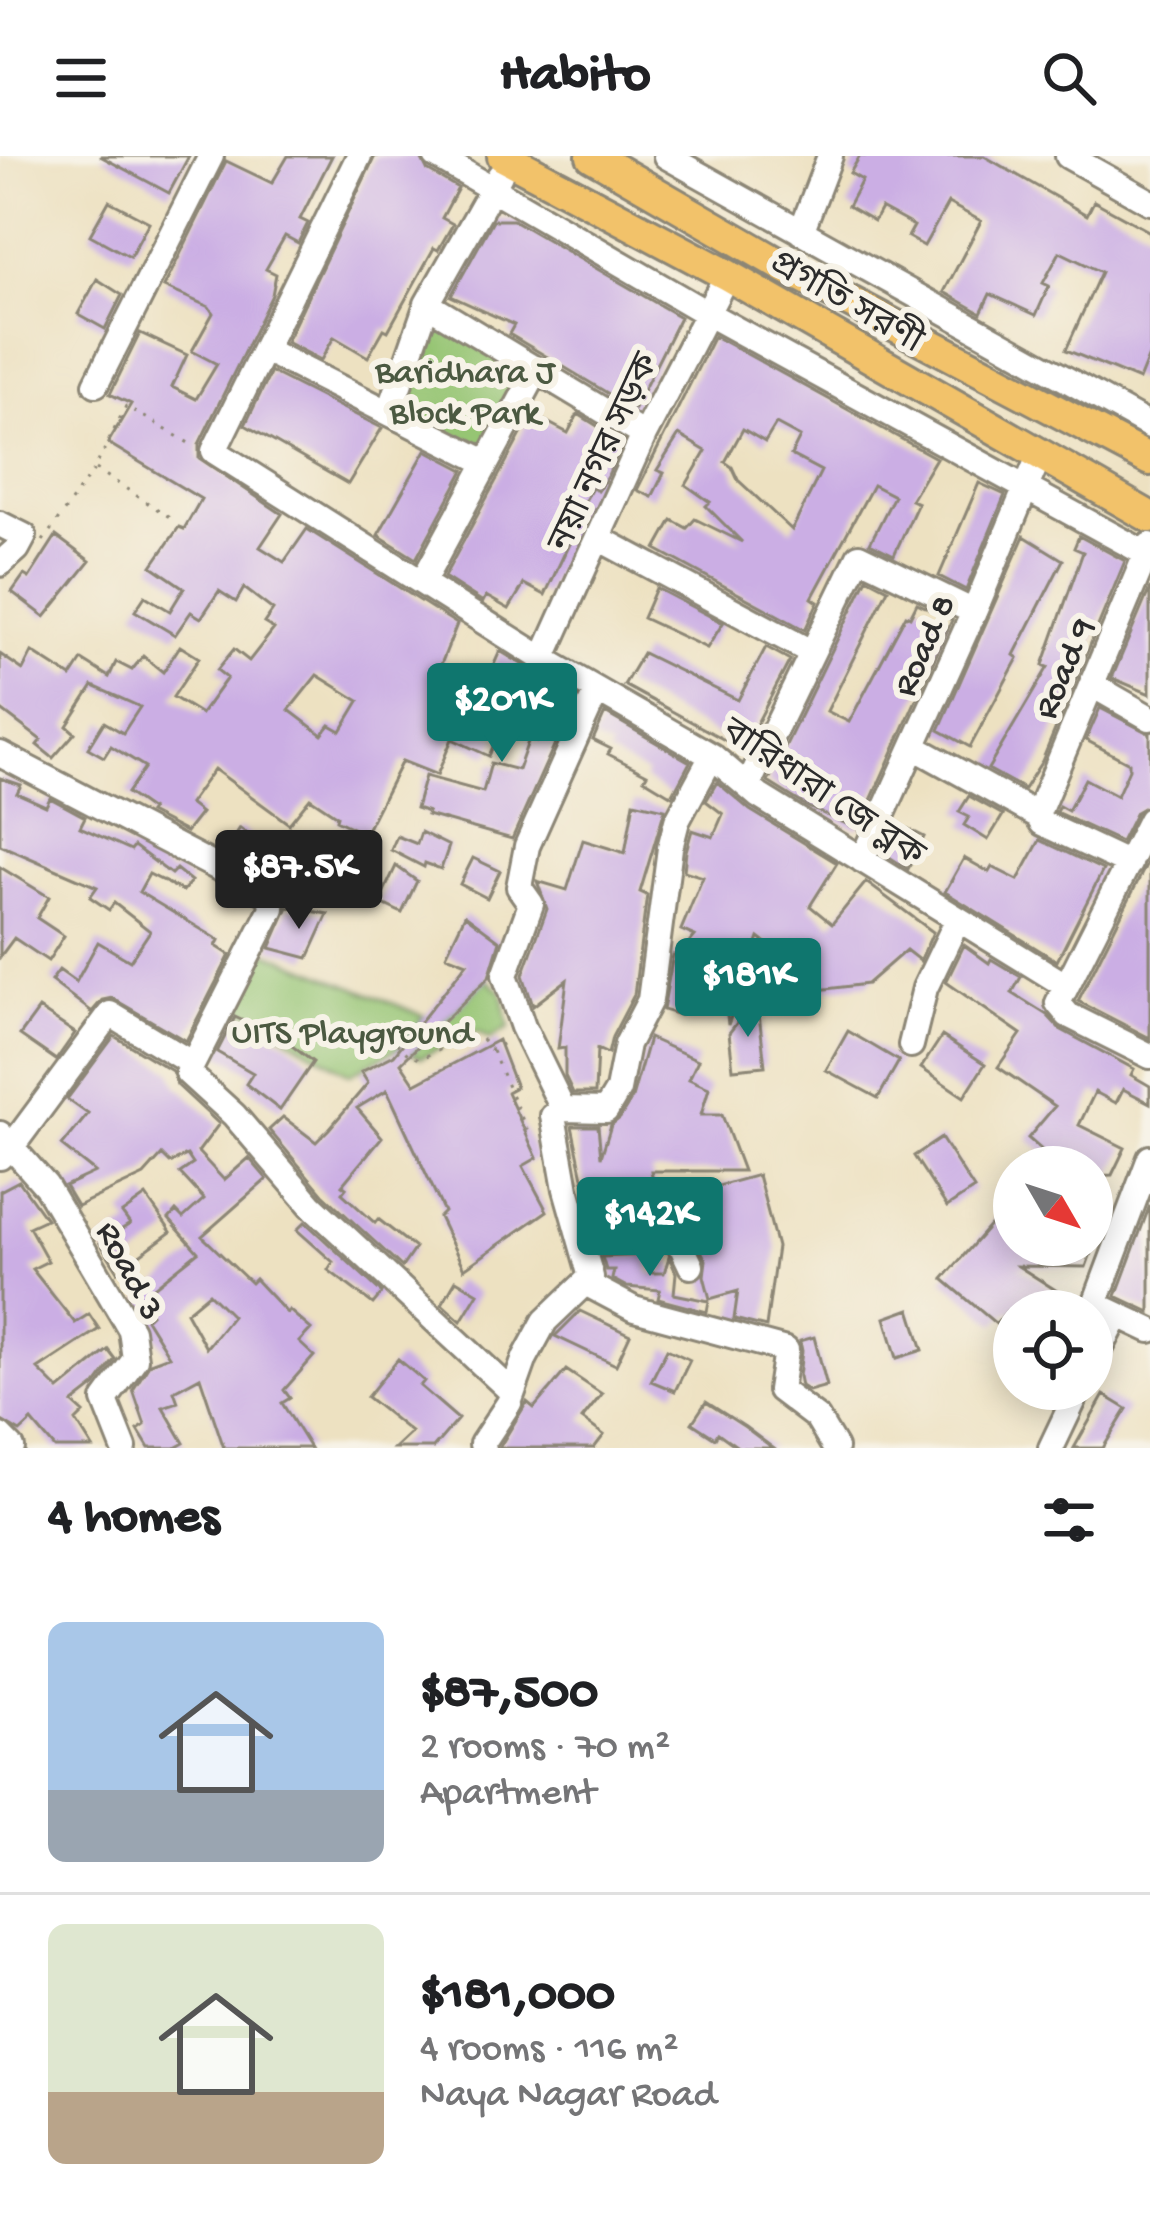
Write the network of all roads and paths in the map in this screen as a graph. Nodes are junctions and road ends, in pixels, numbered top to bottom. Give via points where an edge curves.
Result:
1 (211, 156) edge
2 (359, 156) edge
3 (436, 156) edge
4 (592, 156) edge
5 (666, 156) edge
6 (830, 156) edge
7 (1068, 156) edge
8 (507, 158) edge
9 (492, 186) junction
10 (1150, 202) edge
11 (802, 232) junction
12 (791, 271) junction
13 (727, 275) junction
14 (774, 302) junction
15 (427, 304) junction
16 (708, 314) junction
17 (265, 350) junction
18 (537, 370) junction
19 (96, 384) dead end
20 (390, 411) junction
21 (1150, 426) edge
22 (644, 436) junction
23 (214, 451) junction
24 (1040, 454) junction
25 (1150, 460) edge
26 (487, 462) junction
27 (94, 468) junction
28 (1026, 489) junction
29 (1150, 517) edge
30 (171, 518) dead end
31 (0, 524) edge
32 (24, 536) junction
33 (600, 539) junction
34 (1149, 552) edge
35 (0, 564) edge
36 (422, 581) junction
37 (974, 612) junction
38 (811, 652) junction
39 (543, 659) junction
40 (1094, 686) junction
41 (597, 690) junction
42 (1150, 718) edge
43 (914, 747) junction
44 (0, 754) edge
45 (712, 756) junction
46 (748, 785) junction
47 (1037, 815) junction
48 (1150, 820) edge
49 (862, 860) junction
50 (1129, 864) junction
51 (958, 919) junction
52 (1063, 996) junction
53 (525, 1031) junction
54 (388, 1035) dead end
55 (911, 1045) dead end
56 (491, 1050) junction
57 (1150, 1056) edge
58 (191, 1063) junction
59 (558, 1113) junction
60 (4, 1145) edge
61 (1150, 1158) edge
62 (1140, 1216) edge
63 (582, 1241) junction
64 (691, 1266) dead end
65 (586, 1284) junction
66 (1113, 1291) edge
67 (1113, 1313) edge
68 (1150, 1330) edge
69 (512, 1392) junction
70 (1069, 1410) edge
71 (0, 1436) edge
72 (12, 1448) edge
73 (124, 1448) edge
74 (483, 1448) edge
75 (835, 1448) edge
76 (1051, 1448) edge

1 - 19 street
2 - 17 street
3 - 9 street
4 - 12 main road, প্রগতি সরণী
5 - 11 street
6 - 11 street
7 - 10 street
8 - 9 street
8 - 13 main road, প্রগতি সরণী
9 - 15 street
9 - 16 street
11 - 21 street
12 - 14 main road
12 - 25 main road, প্রগতি সরণী
13 - 14 main road, প্রগতি সরণী
13 - 16 street, নয়া নগর সড়ক
14 - 24 main road, প্রগতি সরণী
15 - 18 street
15 - 20 street
16 - 22 street, নয়া নগর সড়ক
16 - 28 street
17 - 20 street
17 - 23 street
18 - 22 street
18 - 26 street
20 - 26 street
22 - 33 street, নয়া নগর সড়ক
23 - 27 path via 127,406
23 - 36 street, বারিধারা জে ব্লক
24 - 28 street, Road 8
24 - 29 main road, প্রগতি সরণী
26 - 36 street
27 - 30 path
27 - 32 path via 44,542
28 - 34 street
28 - 37 street, Road 8
31 - 32 street
32 - 35 street
33 - 38 street
33 - 39 street, নয়া নগর সড়ক
34 - 40 street, Road 9
36 - 39 street, বারিধারা জে ব্লক
37 - 38 street via 859,556
37 - 43 street, Road 8
38 - 46 street
39 - 41 street, বারিধারা জে ব্লক
40 - 42 street
40 - 47 street, Road 9
41 - 45 street, বারিধারা জে ব্লক
41 - 53 street via 520,868 519,887 531,904 505,975
43 - 47 street
43 - 49 street, Road 8
44 - 58 street via 270,895 272,908
45 - 46 street, বারিধারা জে ব্লক
45 - 59 street via 677,821 650,1000 627,1044 618,1090 605,1111
46 - 49 street, বারিধারা জে ব্লক
47 - 50 street
48 - 50 street
49 - 51 street, বারিধারা জে ব্লক
50 - 52 street
51 - 52 street, বারিধারা জে ব্লক
51 - 55 street via 925,988
52 - 57 street, বারিধারা জে ব্লক
53 - 56 path
53 - 59 street
54 - 56 path via 414,1058 476,1036
56 - 59 path via 528,1132
58 - 60 street via 110,1014
58 - 69 street via 188,1073 311,1205
59 - 63 street via 566,1189
60 - 73 street, Road 3 via 46,1186 131,1330 135,1359 105,1400
61 - 62 street
62 - 66 street
63 - 64 street via 671,1238
63 - 65 street via 591,1268
65 - 69 street via 544,1321
65 - 75 street via 634,1309 786,1350 780,1390 817,1418
67 - 68 street
69 - 74 street
70 - 76 street
71 - 72 street

